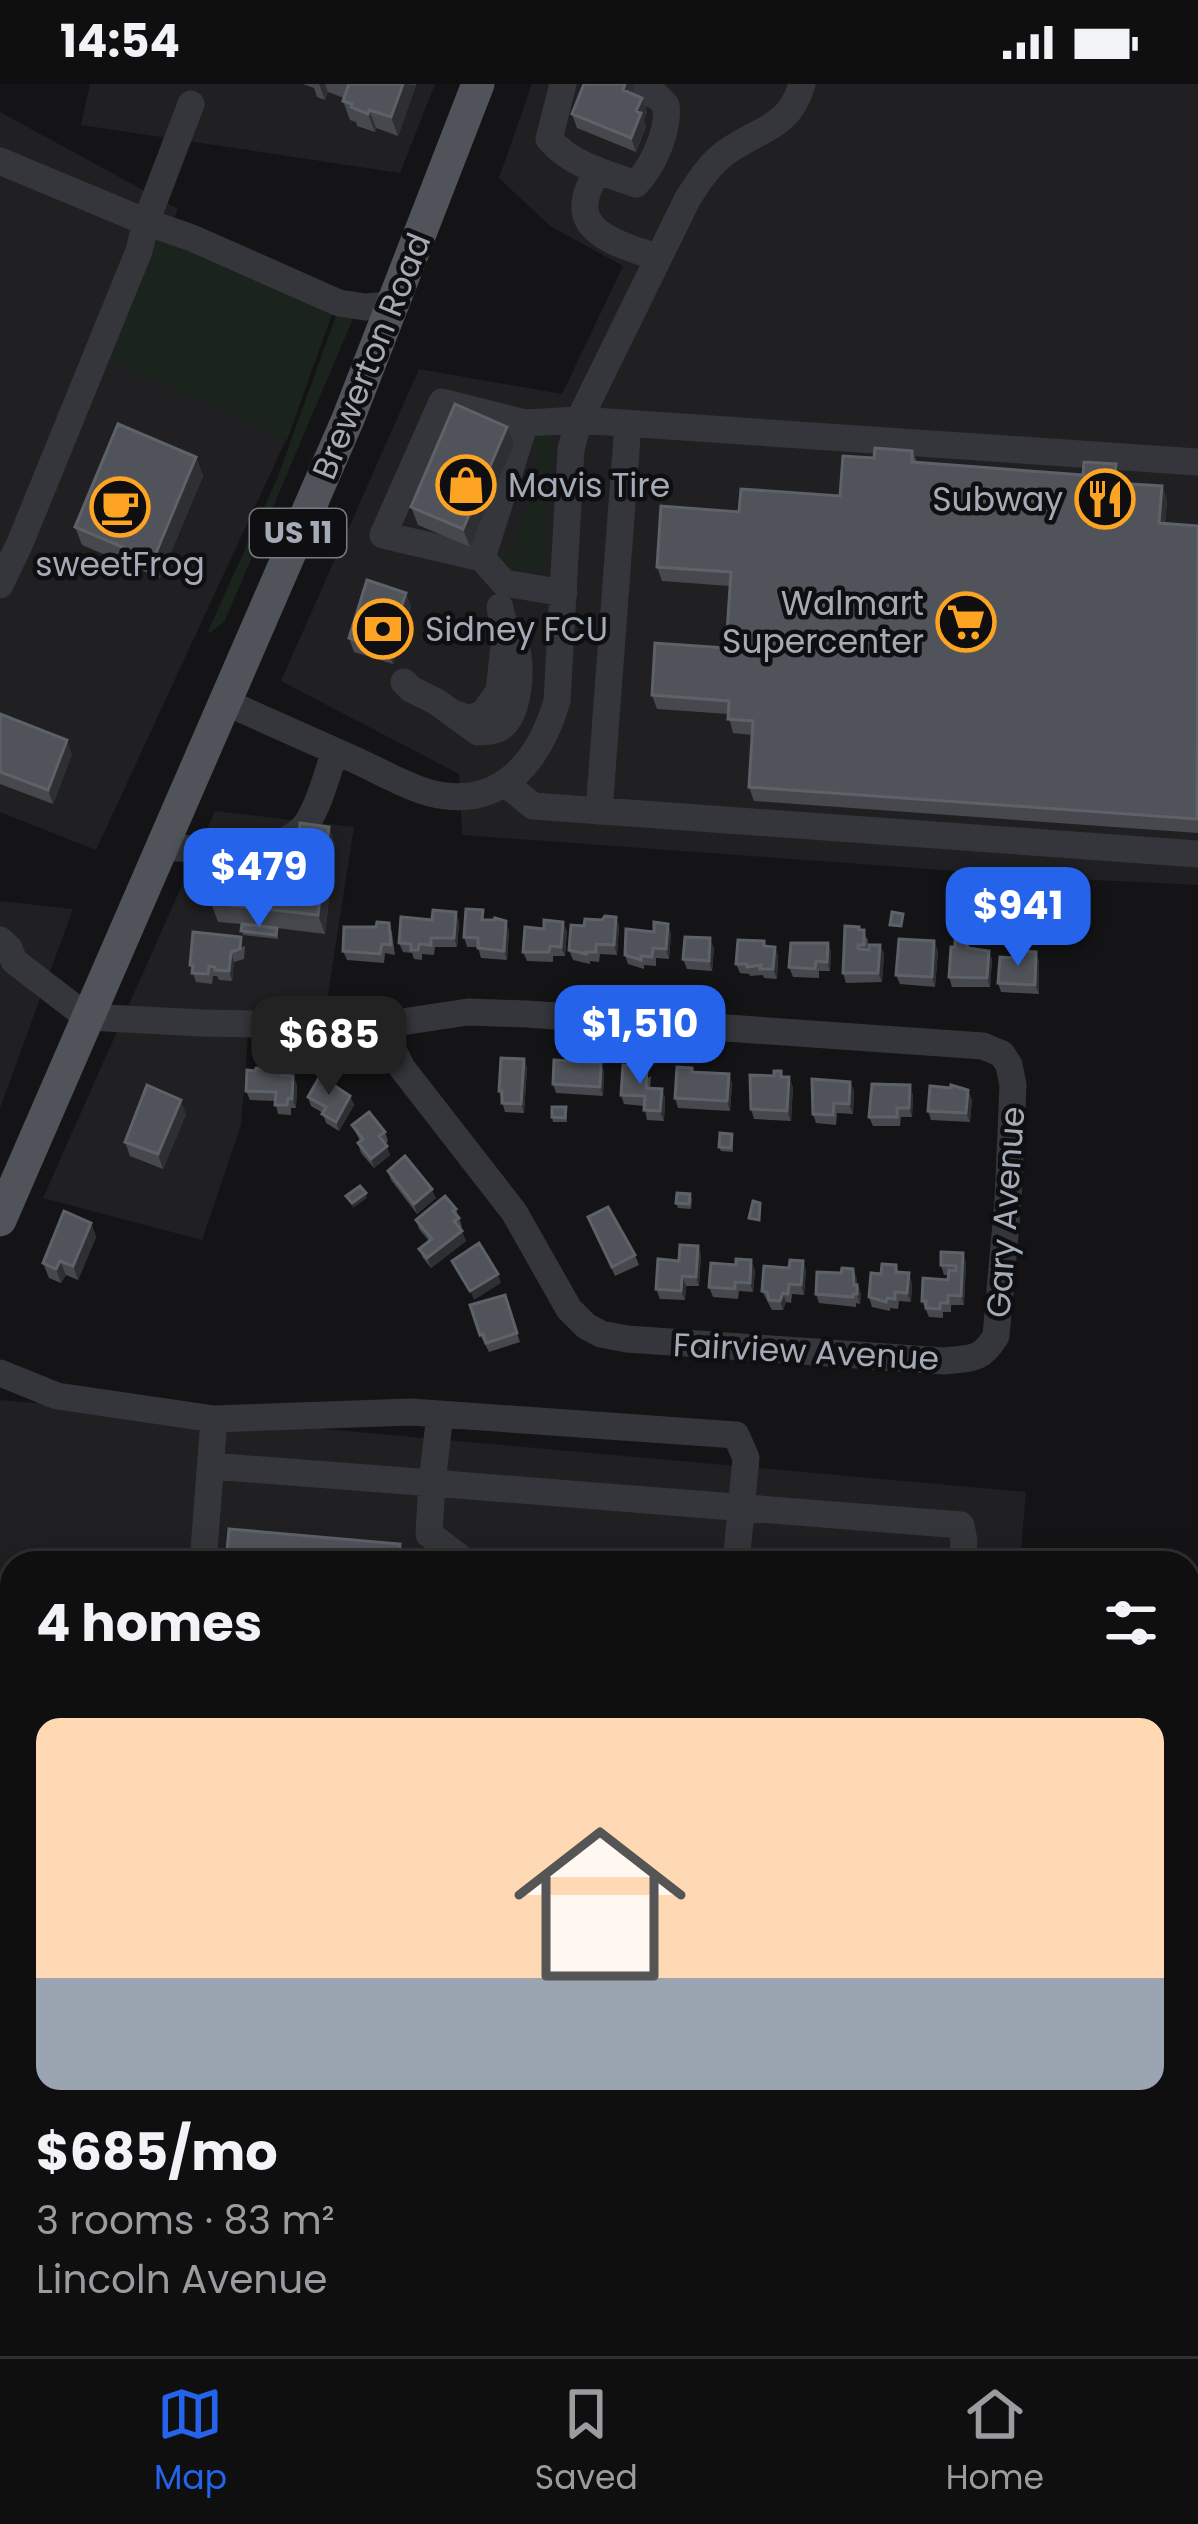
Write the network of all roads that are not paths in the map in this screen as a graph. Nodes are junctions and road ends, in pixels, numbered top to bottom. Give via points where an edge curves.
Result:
1 (478, 84) edge
2 (563, 84) edge
3 (802, 84) edge
4 (634, 88) dead end
5 (191, 104) dead end
6 (0, 160) edge
7 (597, 170) junction
8 (146, 222) junction
9 (658, 258) junction
10 (392, 305) junction
11 (578, 420) junction
12 (525, 423) junction
13 (628, 424) junction
14 (1198, 463) edge
15 (482, 558) junction
16 (0, 585) edge
17 (564, 592) junction
18 (503, 618) dead end
19 (404, 682) dead end
20 (224, 702) junction
21 (335, 752) junction
22 (506, 784) junction
23 (599, 811) junction
24 (161, 847) junction
25 (1198, 854) edge
26 (0, 940) edge
27 (88, 1017) junction
28 (388, 1025) junction
29 (0, 1220) edge
30 (984, 1354) joint
31 (0, 1373) edge
32 (440, 1414) junction
33 (214, 1419) junction
34 (211, 1466) junction
35 (432, 1484) junction
36 (741, 1507) junction
37 (204, 1551) edge
38 (451, 1551) edge
39 (737, 1551) edge
40 (963, 1551) edge

1 - 10 main road, Brewerton Road / US 11
2 - 7 street via 548,139
3 - 9 street via 785,118 710,166
4 - 7 street via 666,105 668,120 647,172 636,184
5 - 8 street
6 - 8 street
7 - 9 street via 584,201 587,222
8 - 10 street via 339,303
8 - 16 street
9 - 11 street
10 - 20 main road, Brewerton Road / US 11
11 - 12 street
11 - 13 street
11 - 17 street
12 - 15 street
12 - 15 street via 442,402 383,535
13 - 14 street
13 - 23 street
15 - 17 street via 504,583
17 - 22 street via 548,731
18 - 19 street via 499,691 482,715 449,712
20 - 21 street
20 - 24 main road, Brewerton Road / US 11
21 - 22 street via 428,793 471,798
21 - 24 street via 310,818 284,842
22 - 23 street via 532,806
23 - 25 street
24 - 27 main road, Brewerton Road / US 11
26 - 27 street via 14,961
27 - 28 street
27 - 29 main road, Brewerton Road / US 11
28 - 30 street, Fairview Avenue via 402,1068 514,1212 586,1326 627,1339 944,1361
28 - 30 street, Gary Avenue via 468,1012 527,1014 983,1046 1002,1054 1013,1085 1008,1201 996,1336
31 - 33 street via 57,1396
32 - 33 street
32 - 35 street
32 - 36 street via 736,1435 746,1458
33 - 34 street
34 - 35 street
34 - 37 street
35 - 36 street
35 - 38 street via 429,1534
36 - 39 street
36 - 40 street via 961,1525

